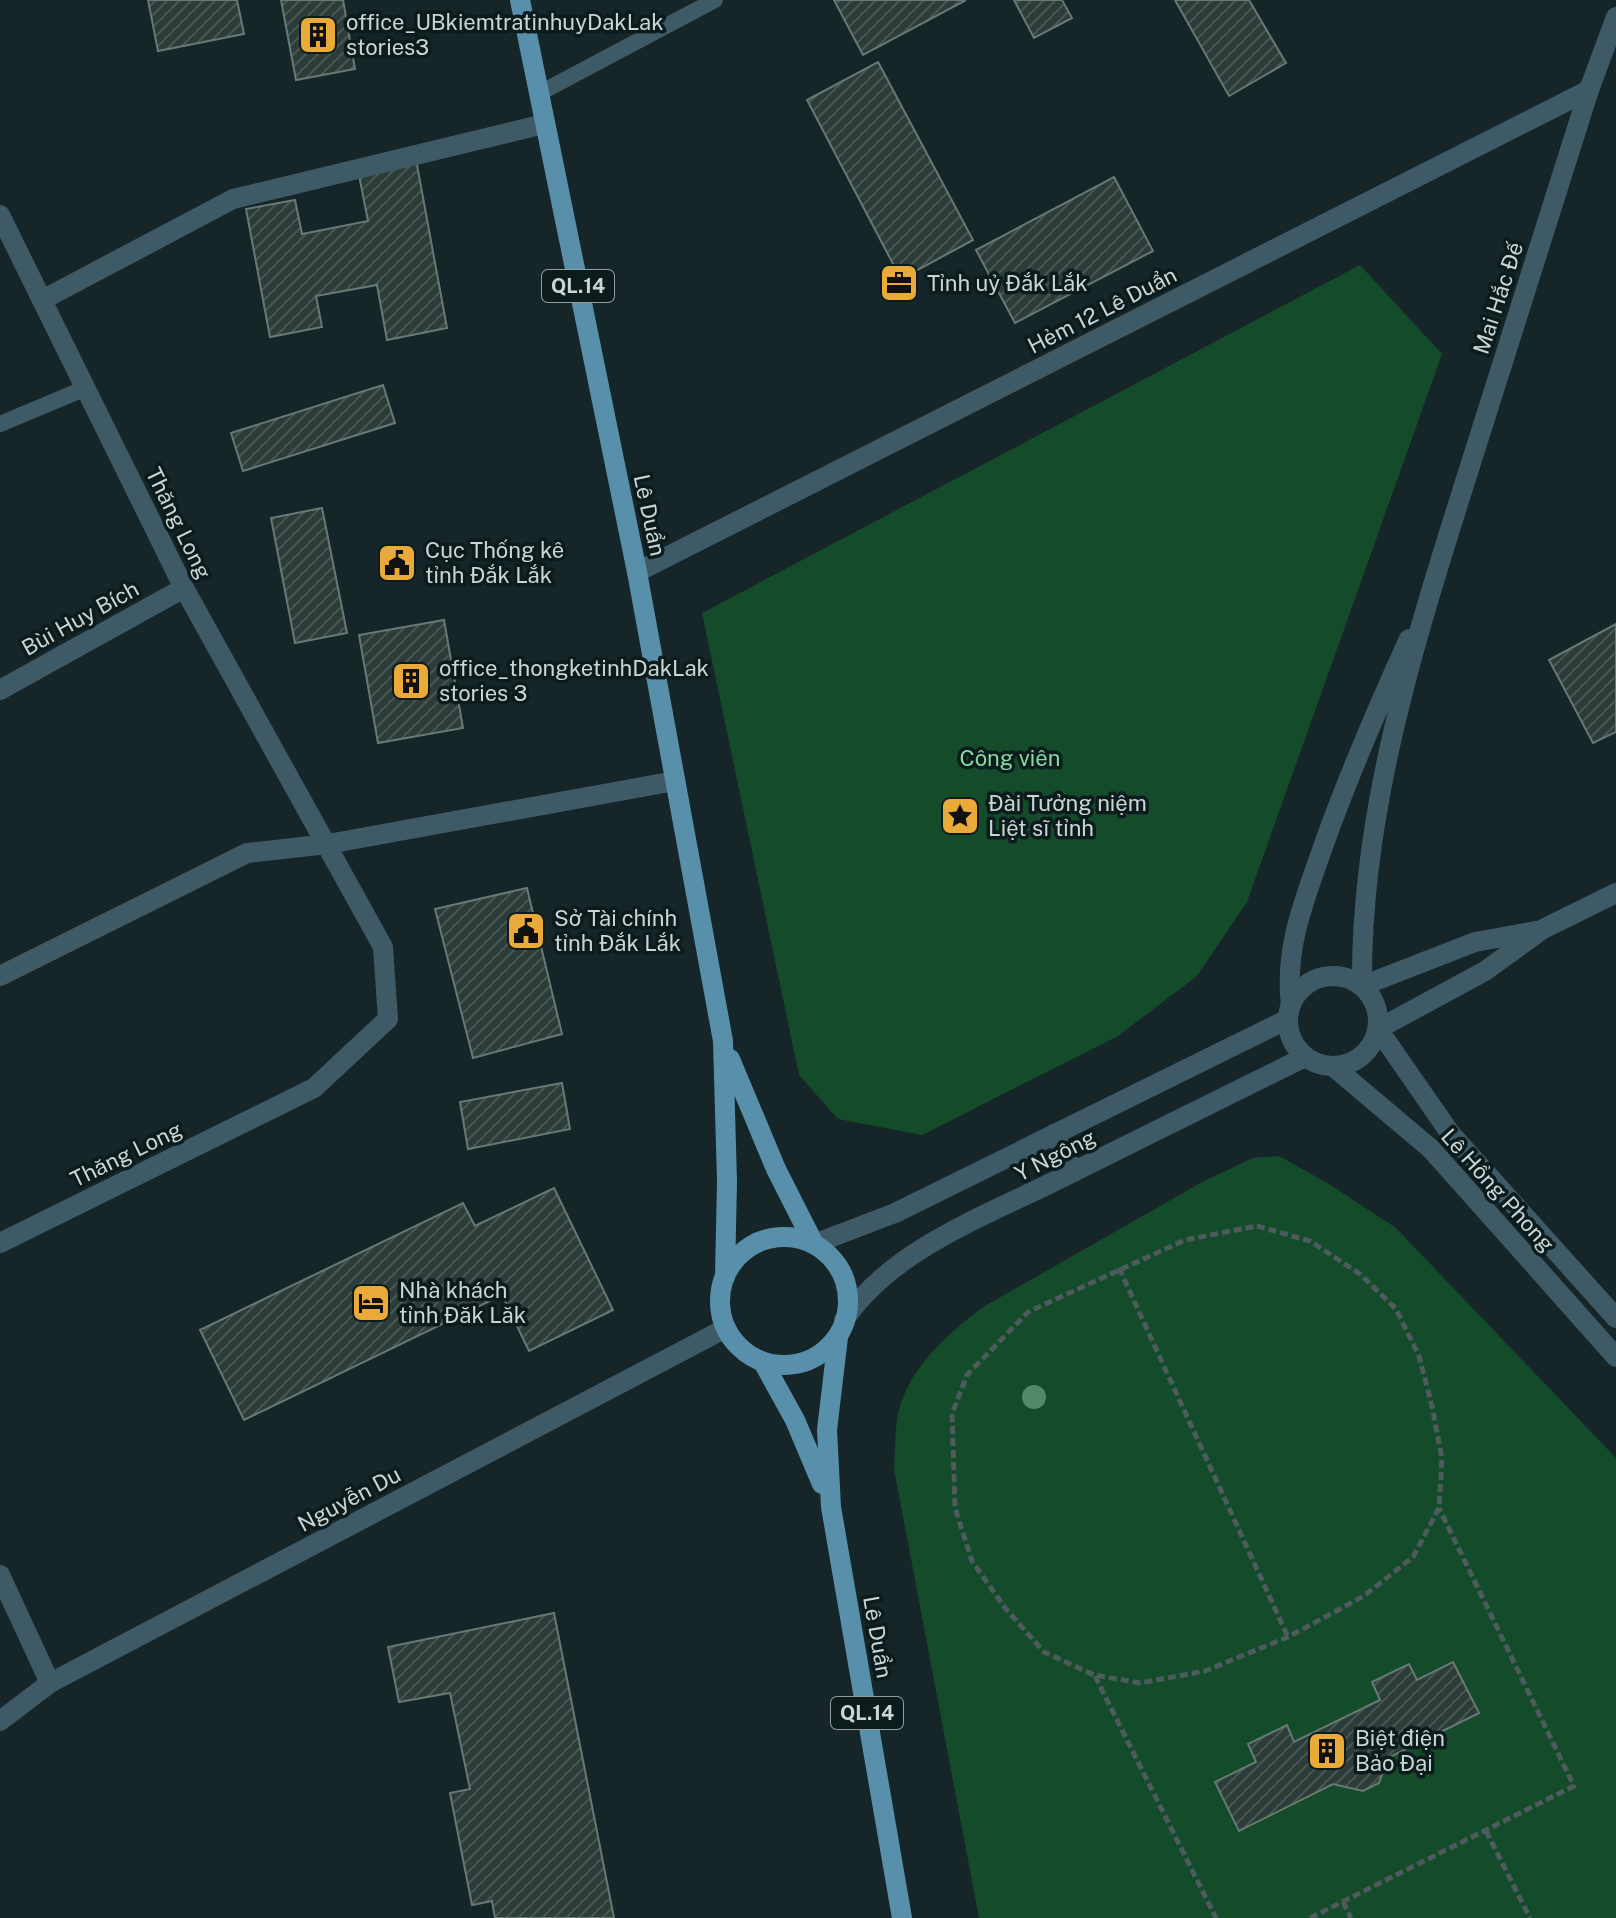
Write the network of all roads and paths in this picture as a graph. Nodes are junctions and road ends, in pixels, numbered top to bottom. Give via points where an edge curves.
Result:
1 (520, 0) edge
2 (715, 0) edge
3 (1616, 17) edge
4 (1589, 90) junction
5 (538, 94) junction
6 (544, 124) junction
7 (2, 224) edge
8 (44, 299) junction
9 (86, 388) junction
10 (0, 424) edge
11 (637, 572) junction
12 (184, 588) junction
13 (1429, 595) junction
14 (0, 690) edge
15 (675, 781) junction
16 (328, 844) junction
17 (1616, 893) edge
18 (1543, 929) junction
19 (0, 976) edge
20 (1362, 986) junction
21 (1289, 1012) junction
22 (1378, 1029) junction
23 (723, 1041) junction
24 (1305, 1057) junction
25 (1334, 1067) junction
26 (1054, 1134) junction
27 (1074, 1172) junction
28 (0, 1243) edge
29 (814, 1244) junction
30 (1119, 1268) junction
31 (725, 1277) junction
32 (1616, 1318) edge
33 (726, 1328) junction
34 (841, 1328) junction
35 (1616, 1357) edge
36 (763, 1362) junction
37 (831, 1507) junction
38 (1439, 1508) junction
39 (0, 1575) edge
40 (1288, 1637) junction
41 (1094, 1675) junction
42 (50, 1683) junction
43 (0, 1721) edge
44 (1486, 1831) junction
45 (1343, 1902) junction
46 (902, 1918) edge
47 (1216, 1918) edge
48 (1310, 1918) edge
49 (1351, 1918) edge
50 (1530, 1918) edge

1 - 5 main road, Lê Duẩn / QL.14
2 - 5 lane
3 - 4 street, Mai Hắc Đế
4 - 11 street, Hẻm 12 Lê Duẩn
4 - 13 street, Mai Hắc Đế
5 - 6 main road, Lê Duẩn / QL.14
6 - 8 street via 233,199
6 - 11 main road, Lê Duẩn / QL.14
7 - 8 street, Thăng Long
8 - 9 street, Thăng Long
9 - 10 lane
9 - 12 street, Thăng Long
11 - 15 main road, Lê Duẩn / QL.14
12 - 14 street, Bùi Huy Bích
12 - 16 street, Thăng Long
13 - 20 street, Mai Hắc Đế via 1375,820 1362,930
13 - 21 street, Mai Hắc Đế via 1355,756 1294,929
15 - 16 street
15 - 23 main road, Lê Duẩn / QL.14
16 - 19 street via 247,853
16 - 28 street, Thăng Long via 383,947 388,1019 314,1088
17 - 18 street
18 - 20 street via 1475,942
18 - 22 street via 1485,971
20 - 21 street via 1350,979 1322,978 1309,983
20 - 22 street via 1378,1013
21 - 24 street via 1295,1046
21 - 26 street, Y Ngông
22 - 25 street via 1363,1056
22 - 32 street, Lê Hồng Phong via 1450,1133
23 - 29 main road, Lê Duẩn / QL.14
23 - 31 main road, Lê Duẩn / QL.14
24 - 25 street
24 - 27 street, Y Ngông
25 - 35 street, Lê Hồng Phong via 1431,1149
26 - 27 street
26 - 29 street, Y Ngông via 895,1213
27 - 34 street, Y Ngông via 914,1255 861,1296
29 - 31 main road via 780,1237 762,1241 747,1249
29 - 34 main road via 840,1269 847,1286 849,1304
30 - 38 path via 1185,1240 1257,1226 1310,1241 1360,1274 1396,1309 1419,1356 1442,1459
30 - 40 path
30 - 41 path via 1028,1312 967,1375 952,1414 955,1508 972,1561 1044,1652
31 - 33 main road via 720,1311
33 - 36 main road via 735,1343
33 - 42 street, Nguyễn Du
34 - 36 main road via 820,1354 796,1364
34 - 37 main road, Lê Duẩn / QL.14 via 827,1430
36 - 37 main road, Lê Duẩn / QL.14 via 795,1420
37 - 46 main road, Lê Duẩn / QL.14
38 - 40 path via 1413,1557 1364,1596
38 - 44 path via 1574,1786
39 - 42 street
40 - 41 path via 1205,1671 1140,1683
41 - 47 path
42 - 43 street, Nguyễn Du
44 - 45 path
44 - 50 path
45 - 48 path
45 - 49 path

